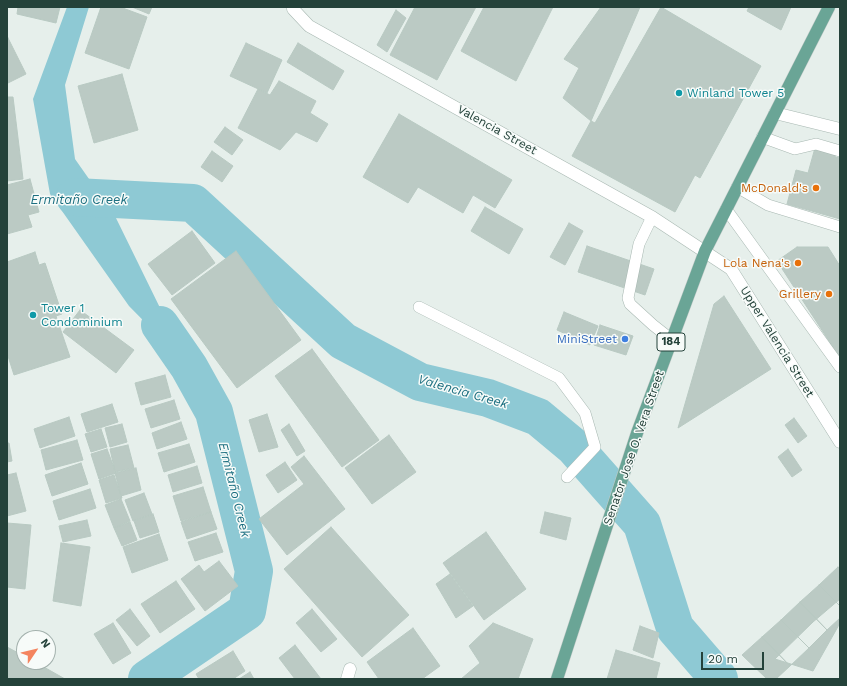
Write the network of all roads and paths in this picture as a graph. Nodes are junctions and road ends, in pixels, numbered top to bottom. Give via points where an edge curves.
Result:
1 (293, 7) edge
2 (828, 7) edge
3 (775, 112) junction
4 (840, 129) edge
5 (762, 137) junction
6 (840, 151) edge
7 (737, 186) junction
8 (726, 209) junction
9 (652, 217) junction
10 (840, 227) edge
11 (704, 251) junction
12 (419, 307) dead end
13 (672, 340) junction
14 (840, 367) edge
15 (840, 442) edge
16 (567, 477) dead end
17 (557, 679) edge

1 - 9 street, Valencia Street via 309,26
2 - 3 main road, Senator Jose O. Vera Street / 184
3 - 4 street
3 - 5 main road, Senator Jose O. Vera Street / 184
5 - 6 lane via 796,149 816,144
5 - 7 main road, Senator Jose O. Vera Street / 184
7 - 8 main road, Senator Jose O. Vera Street / 184
7 - 10 lane via 768,205
8 - 11 main road, Senator Jose O. Vera Street / 184
8 - 14 lane
9 - 11 street, Valencia Street
9 - 13 lane via 639,244 628,298 630,304
11 - 13 main road, Senator Jose O. Vera Street / 184
11 - 15 street, Upper Valencia Street via 731,269
12 - 16 lane via 559,378 585,413 595,447
13 - 17 main road, Senator Jose O. Vera Street / 184 via 637,433

